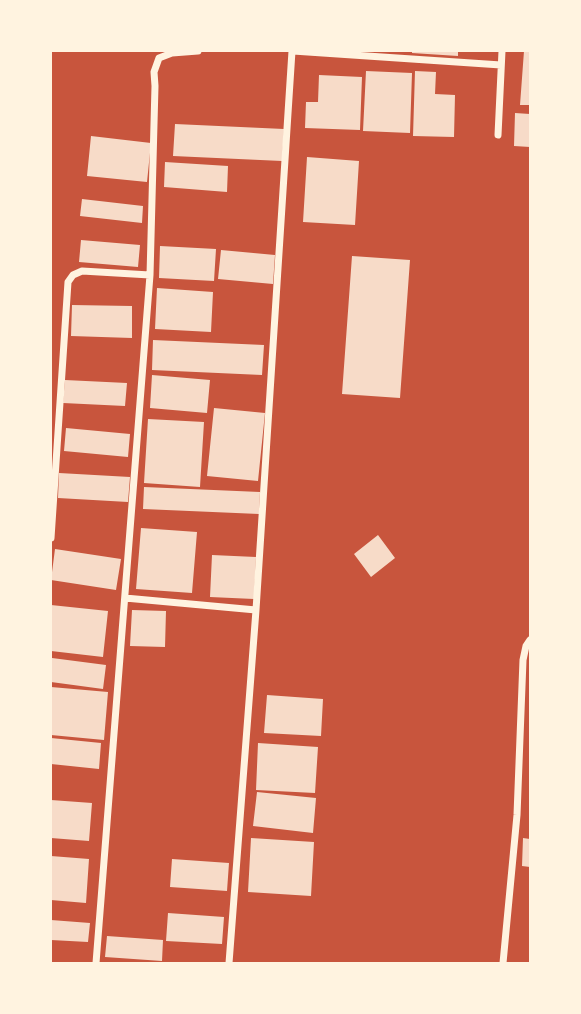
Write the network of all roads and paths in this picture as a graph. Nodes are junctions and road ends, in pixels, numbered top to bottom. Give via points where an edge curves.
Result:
1 (198, 51) edge
2 (293, 51) edge
3 (502, 51) edge
4 (501, 65) junction
5 (498, 135) dead end
6 (150, 275) junction
7 (51, 538) edge
8 (125, 598) junction
9 (256, 610) junction
10 (530, 640) edge
11 (96, 963) edge
12 (229, 963) edge
13 (503, 963) edge

1 - 6 street via 159,58 154,72
2 - 4 street
2 - 9 street
3 - 4 street
4 - 5 street
6 - 7 street via 82,271 68,282
6 - 8 street
8 - 9 street
8 - 11 street
9 - 12 street
10 - 13 street via 523,660 517,815

